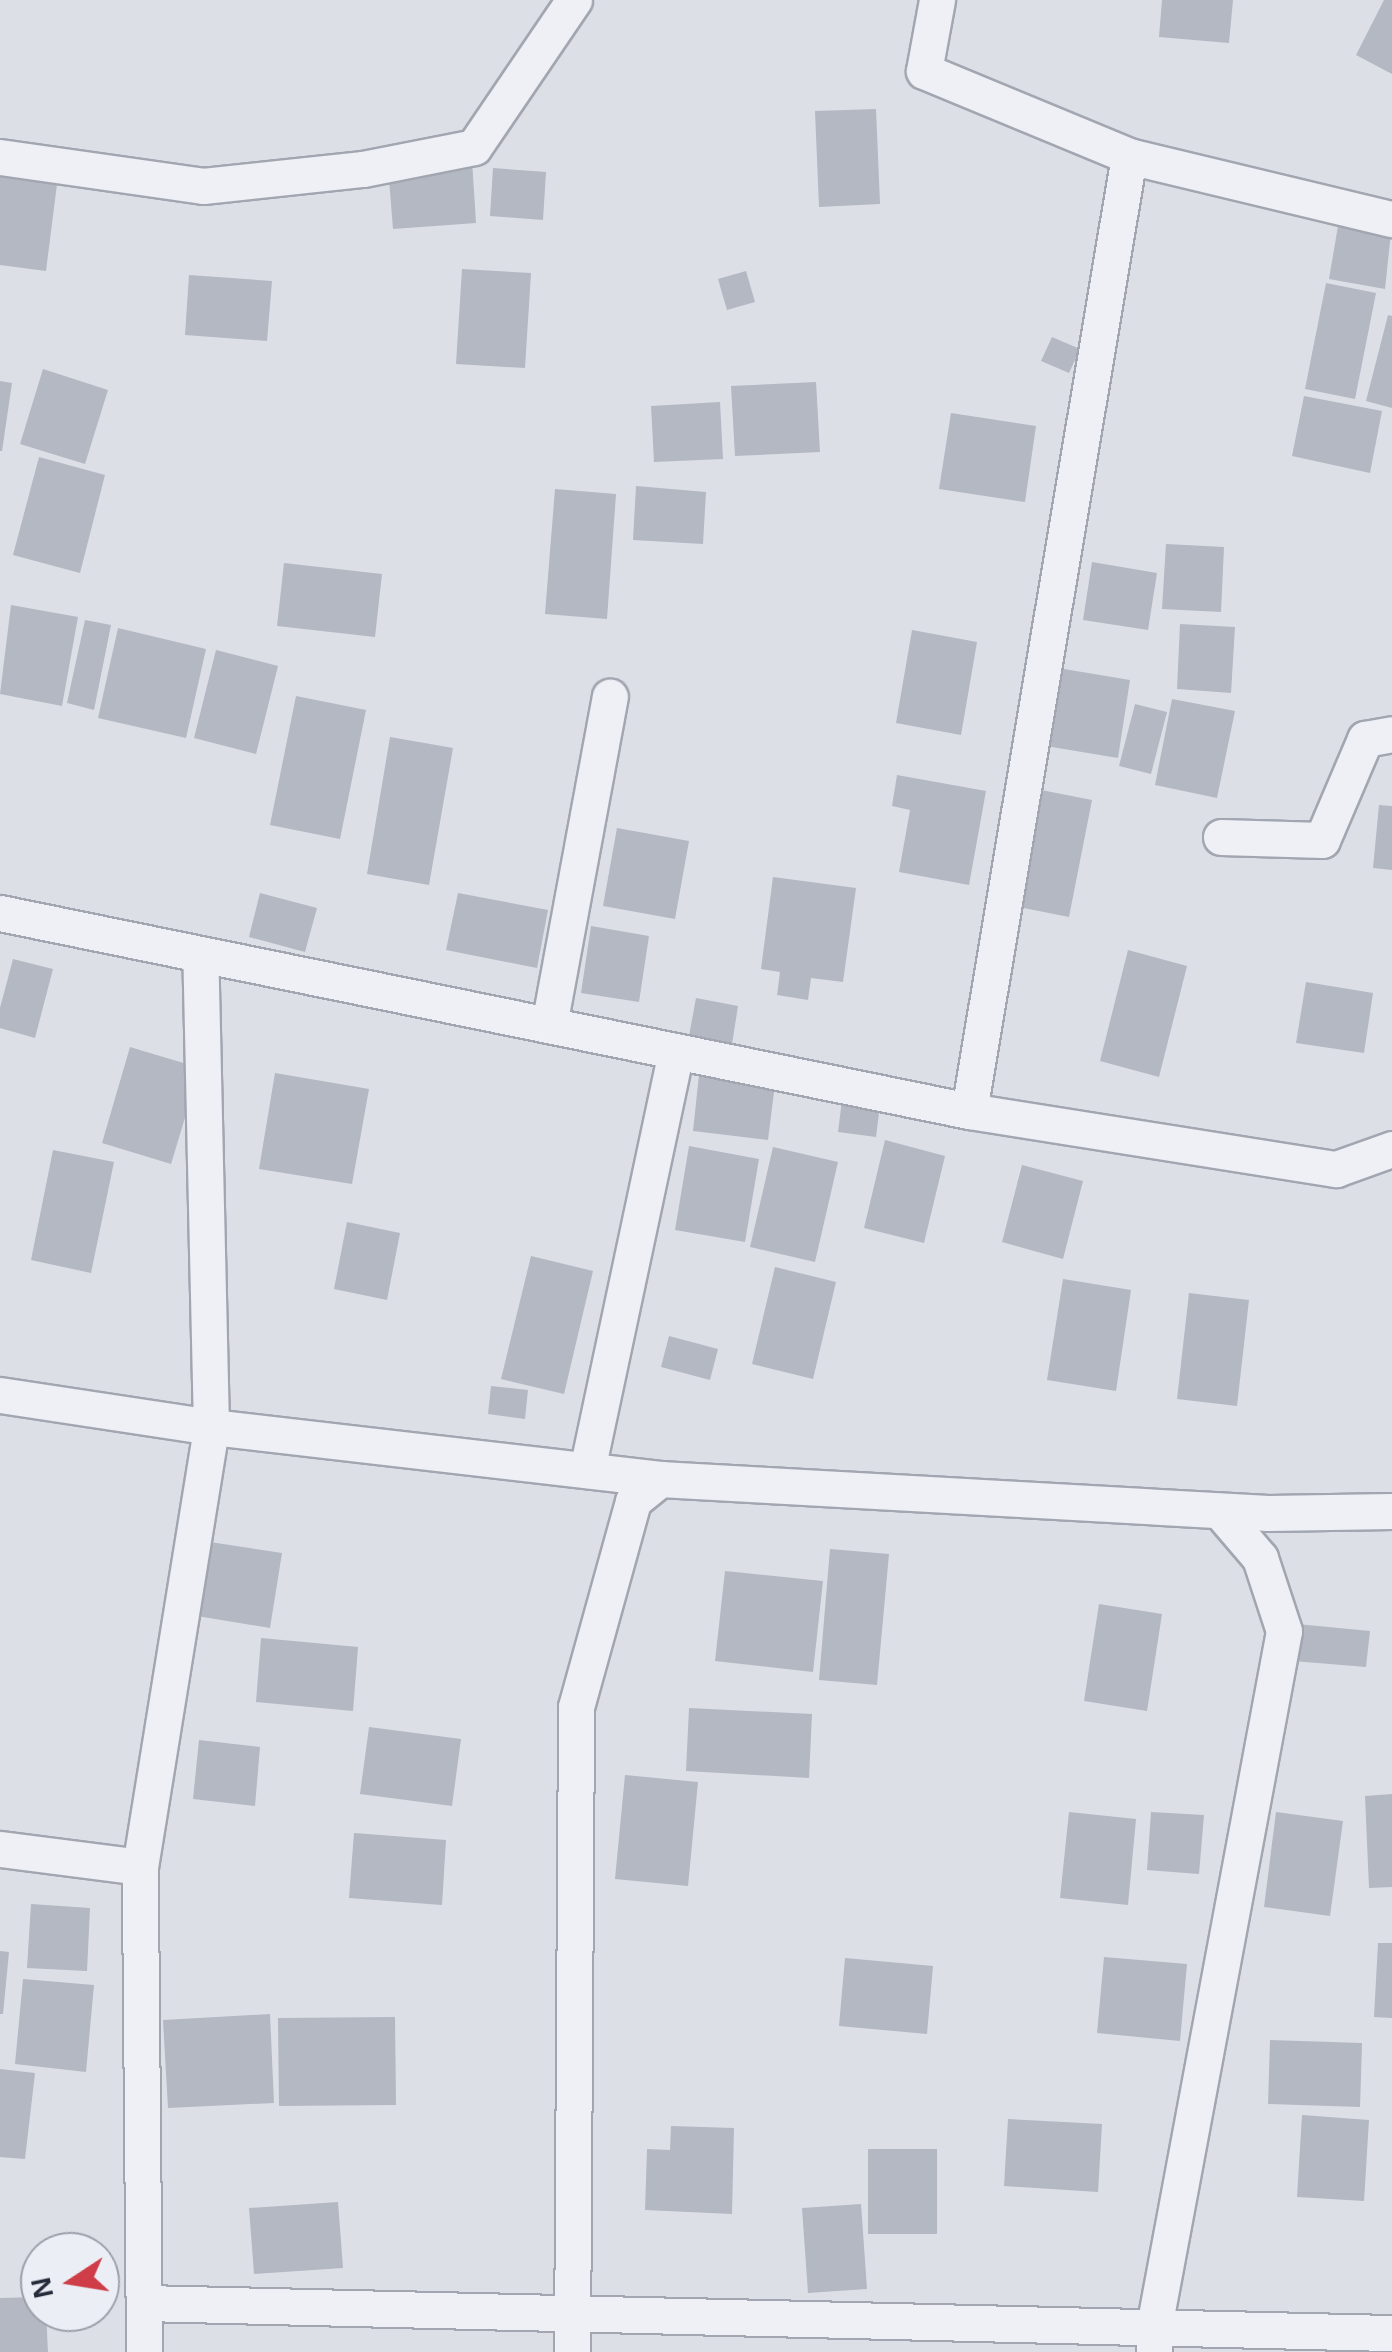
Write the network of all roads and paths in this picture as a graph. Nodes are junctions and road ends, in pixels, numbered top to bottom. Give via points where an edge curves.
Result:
1 (574, 0) edge
2 (937, 0) edge
3 (1128, 156) junction
4 (0, 157) edge
5 (1392, 219) edge
6 (610, 697) dead end
7 (1392, 734) edge
8 (1220, 837) dead end
9 (0, 913) edge
10 (200, 954) junction
11 (549, 1025) junction
12 (676, 1051) junction
13 (970, 1110) junction
14 (1392, 1149) edge
15 (0, 1395) edge
16 (212, 1427) junction
17 (587, 1470) junction
18 (660, 1479) junction
19 (1220, 1511) junction
20 (1392, 1511) edge
21 (0, 1849) edge
22 (140, 1867) junction
23 (144, 2303) junction
24 (571, 2313) junction
25 (1392, 2333) edge
26 (1154, 2339) edge
27 (1302, 2342) edge
28 (144, 2352) edge
29 (572, 2352) edge

1 - 4 street via 474,147 363,169 204,186
2 - 3 street via 924,70
3 - 5 street
3 - 13 street
6 - 11 street
7 - 8 street via 1365,739 1322,840
9 - 10 street
10 - 11 street
10 - 16 street
11 - 12 street
12 - 13 street
12 - 17 street
13 - 14 street via 1336,1169
15 - 16 street
16 - 17 street
16 - 22 street
17 - 18 street
18 - 19 street
18 - 24 street via 634,1501 576,1707
19 - 20 street
19 - 26 street via 1260,1558 1284,1631
21 - 22 street
22 - 23 street
23 - 24 street
23 - 28 street
24 - 26 street
24 - 29 street
25 - 27 street
26 - 27 street

